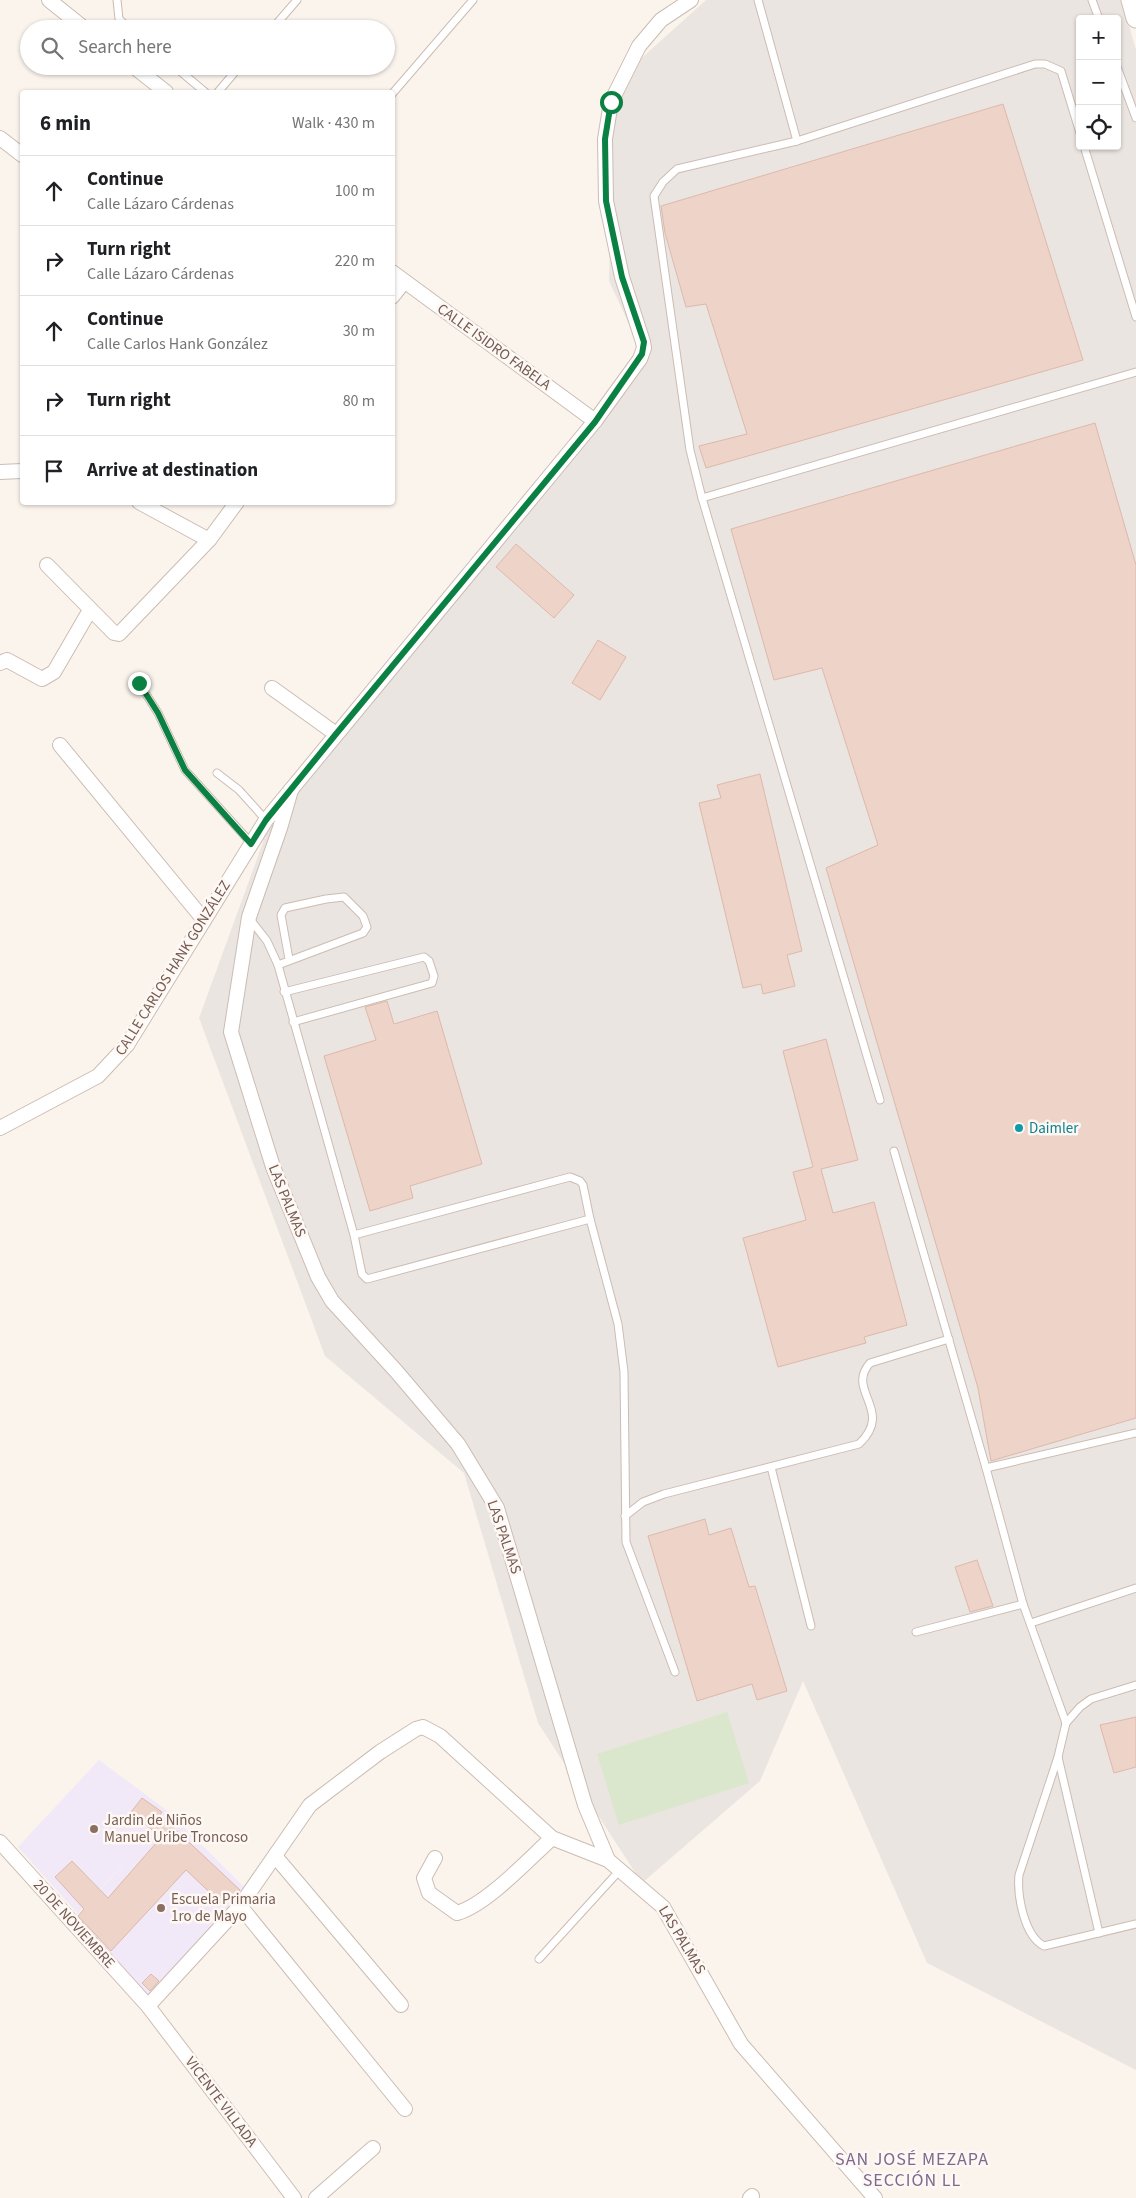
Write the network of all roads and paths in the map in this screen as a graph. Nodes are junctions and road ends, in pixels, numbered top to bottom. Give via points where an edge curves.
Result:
1 (49, 0) edge
2 (117, 0) edge
3 (297, 0) edge
4 (473, 0) edge
5 (691, 0) edge
6 (758, 0) edge
7 (1092, 0) edge
8 (1130, 0) edge
9 (1098, 15) edge
10 (1136, 18) edge
11 (74, 20) edge
12 (120, 20) edge
13 (280, 20) edge
14 (144, 75) edge
15 (185, 75) edge
16 (232, 75) edge
17 (1121, 77) edge
18 (163, 90) edge
19 (203, 90) edge
20 (220, 90) edge
21 (395, 91) edge
22 (1136, 116) edge
23 (1076, 120) edge
24 (0, 138) edge
25 (797, 141) junction
26 (1085, 150) edge
27 (20, 153) edge
28 (395, 274) edge
29 (404, 282) junction
30 (395, 293) edge
31 (1136, 317) edge
32 (1136, 372) edge
33 (595, 422) junction
34 (20, 471) edge
35 (0, 472) edge
36 (702, 498) junction
37 (145, 505) edge
38 (235, 505) edge
39 (209, 540) junction
40 (47, 565) dead end
41 (90, 610) junction
42 (0, 663) edge
43 (139, 683) dead end
44 (272, 688) dead end
45 (336, 734) junction
46 (60, 745) dead end
47 (217, 773) dead end
48 (291, 790) junction
49 (266, 820) junction
50 (251, 844) junction
51 (249, 918) junction
52 (204, 920) junction
53 (290, 959) junction
54 (278, 965) junction
55 (284, 992) junction
56 (293, 1022) junction
57 (880, 1100) dead end
58 (0, 1128) edge
59 (894, 1152) dead end
60 (590, 1219) junction
61 (354, 1235) junction
62 (949, 1339) junction
63 (1136, 1432) edge
64 (771, 1467) junction
65 (986, 1468) junction
66 (625, 1516) junction
67 (1136, 1588) edge
68 (1023, 1604) junction
69 (1031, 1623) junction
70 (810, 1626) dead end
71 (916, 1632) dead end
72 (674, 1672) dead end
73 (1136, 1684) edge
74 (1066, 1723) junction
75 (1058, 1757) junction
76 (552, 1838) junction
77 (0, 1842) edge
78 (275, 1856) junction
79 (435, 1858) dead end
80 (608, 1860) junction
81 (621, 1870) junction
82 (240, 1906) junction
83 (1136, 1924) edge
84 (1099, 1933) junction
85 (539, 1960) dead end
86 (401, 2005) dead end
87 (148, 2006) junction
88 (405, 2109) dead end
89 (374, 2148) dead end
90 (294, 2198) edge
91 (316, 2198) edge
92 (875, 2198) edge

1 - 11 street
2 - 12 lane
3 - 13 lane
4 - 21 lane
5 - 33 street, CALLE CARLOS HANK GONZÁLEZ via 661,20 639,46 611,102 605,139 606,201 622,277 644,348 640,359
6 - 25 lane
7 - 9 lane
8 - 10 main road
14 - 18 street
15 - 19 lane
16 - 20 lane
17 - 22 lane
23 - 25 lane via 1061,71 1045,64 1035,64
24 - 27 street
25 - 36 lane via 677,169 654,196 690,450
26 - 31 lane
28 - 29 street, CALLE ISIDRO FABELA
29 - 30 street
29 - 33 street, CALLE ISIDRO FABELA
32 - 36 lane
33 - 45 street, CALLE CARLOS HANK GONZÁLEZ
34 - 35 street
36 - 57 lane
37 - 39 street
38 - 39 street
39 - 41 street via 123,632 114,633
40 - 41 street
41 - 42 street via 49,677 42,679 7,660
43 - 50 lane via 158,713 185,770
44 - 45 street
45 - 48 street, CALLE CARLOS HANK GONZÁLEZ
46 - 52 street
47 - 49 lane via 239,790
48 - 49 street, CALLE CARLOS HANK GONZÁLEZ
48 - 51 street, LAS PALMAS
49 - 50 street, CALLE CARLOS HANK GONZÁLEZ
50 - 52 street, CALLE CARLOS HANK GONZÁLEZ
51 - 54 lane via 267,940
51 - 80 street, LAS PALMAS via 231,1032 273,1167 318,1277 332,1301 458,1444 496,1508 585,1805
52 - 58 street, CALLE CARLOS HANK GONZÁLEZ via 114,1062 98,1076
53 - 53 lane via 281,914 286,908 344,897 363,916 367,927 363,933
53 - 54 lane
54 - 55 lane
55 - 56 lane
55 - 56 lane via 424,957 430,961 434,976 432,983
56 - 61 lane
59 - 62 lane
60 - 61 lane via 583,1184 570,1177
60 - 61 lane via 371,1279 362,1274
60 - 66 lane via 618,1324 624,1372
62 - 64 lane via 870,1363 863,1371 861,1381 874,1416 872,1428 859,1444
62 - 65 lane
63 - 65 lane
64 - 66 lane via 664,1494 644,1502
64 - 70 lane
65 - 68 lane
66 - 72 lane via 626,1542
67 - 69 lane
68 - 69 lane
68 - 71 lane
69 - 74 lane
73 - 74 lane via 1091,1699
74 - 75 lane
75 - 84 lane
75 - 84 lane via 1019,1875 1019,1902 1035,1939 1044,1946
76 - 78 street via 440,1736 423,1727 380,1752 310,1805
76 - 79 street via 481,1901 457,1913 429,1893 424,1878
76 - 80 street
77 - 87 street, 20 DE NOVIEMBRE
78 - 82 street
78 - 86 street
80 - 81 street, LAS PALMAS
81 - 85 lane
81 - 92 street, LAS PALMAS via 663,1906 741,2044
82 - 87 street
82 - 88 street
83 - 84 lane
87 - 90 street, VICENTE VILLADA
89 - 91 street

